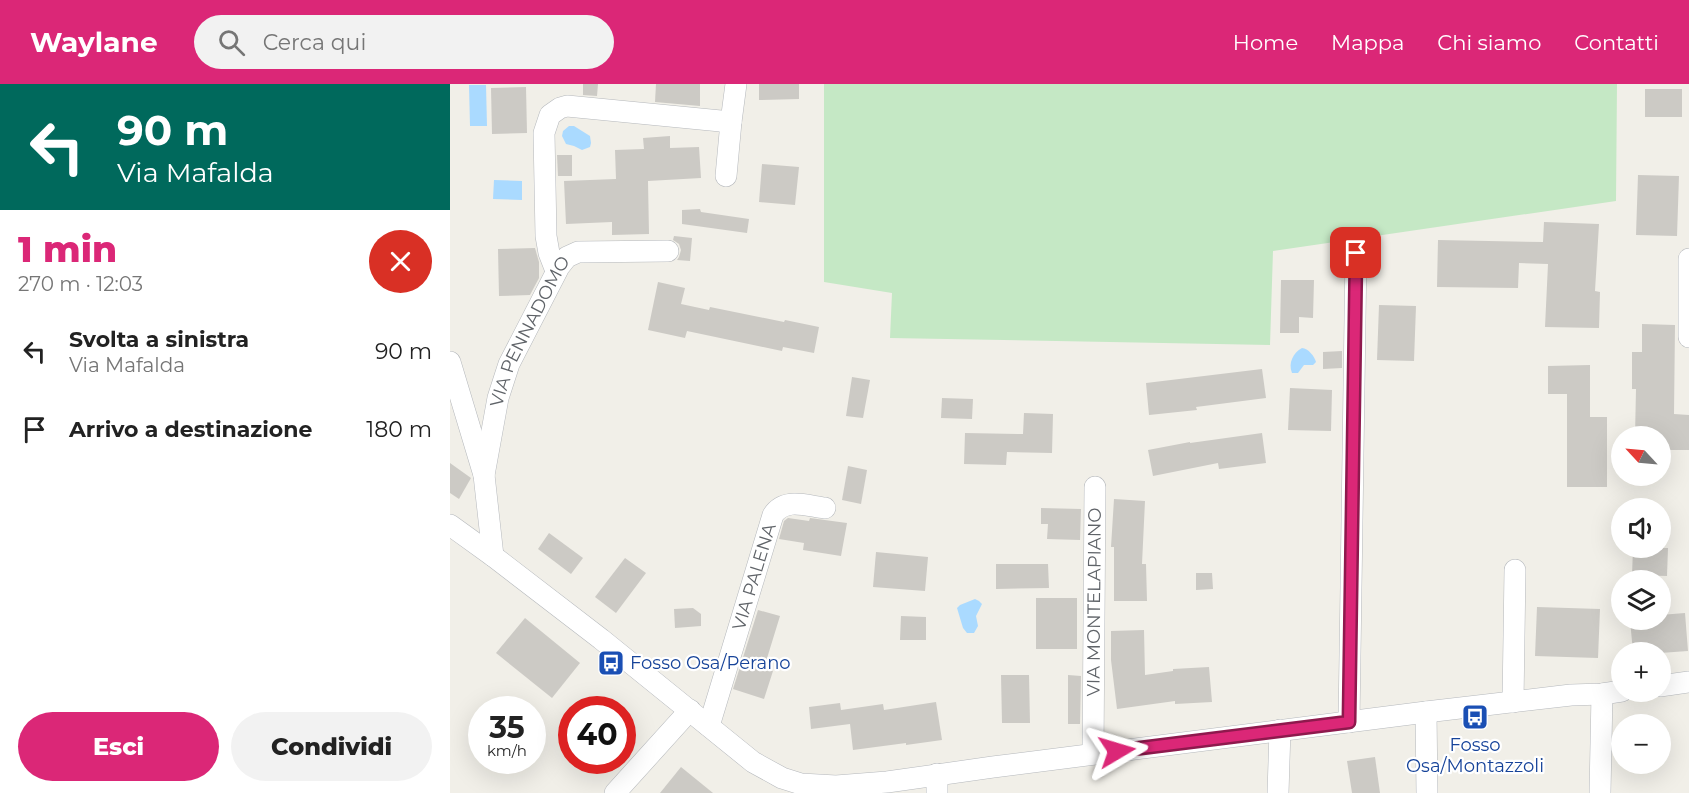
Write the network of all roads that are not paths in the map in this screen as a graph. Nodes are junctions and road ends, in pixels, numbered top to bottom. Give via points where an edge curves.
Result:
1 (736, 84) edge
2 (731, 122) junction
3 (726, 176) dead end
4 (668, 250) dead end
5 (1356, 253) dead end
6 (1689, 259) edge
7 (556, 272) junction
8 (1689, 337) edge
9 (450, 362) edge
10 (458, 418) edge
11 (484, 475) junction
12 (1095, 487) dead end
13 (825, 508) dead end
14 (450, 525) edge
15 (493, 556) junction
16 (1515, 570) dead end
17 (1689, 682) edge
18 (1671, 684) edge
19 (1611, 693) edge
20 (1611, 701) edge
21 (1512, 702) junction
22 (690, 710) junction
23 (1426, 712) junction
24 (1349, 722) junction
25 (709, 726) junction
26 (1280, 730) junction
27 (1094, 754) junction
28 (937, 784) edge
29 (615, 793) edge
30 (1278, 793) edge
31 (1426, 793) edge
32 (1600, 793) edge

1 - 2 street
2 - 3 street
2 - 7 street via 567,106 555,111 544,137 546,236
4 - 7 street, VIA PENNADOMO via 578,252 567,257
5 - 24 street
6 - 8 street
7 - 11 street, VIA PENNADOMO via 505,376
9 - 10 street
10 - 11 street
11 - 15 street
12 - 27 street, VIA MONTELAPIANO
13 - 25 street, VIA PALENA via 788,504 773,515
14 - 15 street
15 - 22 street
16 - 21 street
17 - 18 street
19 - 21 street
20 - 32 street
21 - 23 street
22 - 25 street
22 - 29 street
23 - 24 street
23 - 31 street
24 - 26 street
25 - 28 street via 764,769 801,784
26 - 27 street
26 - 30 street
27 - 28 street

